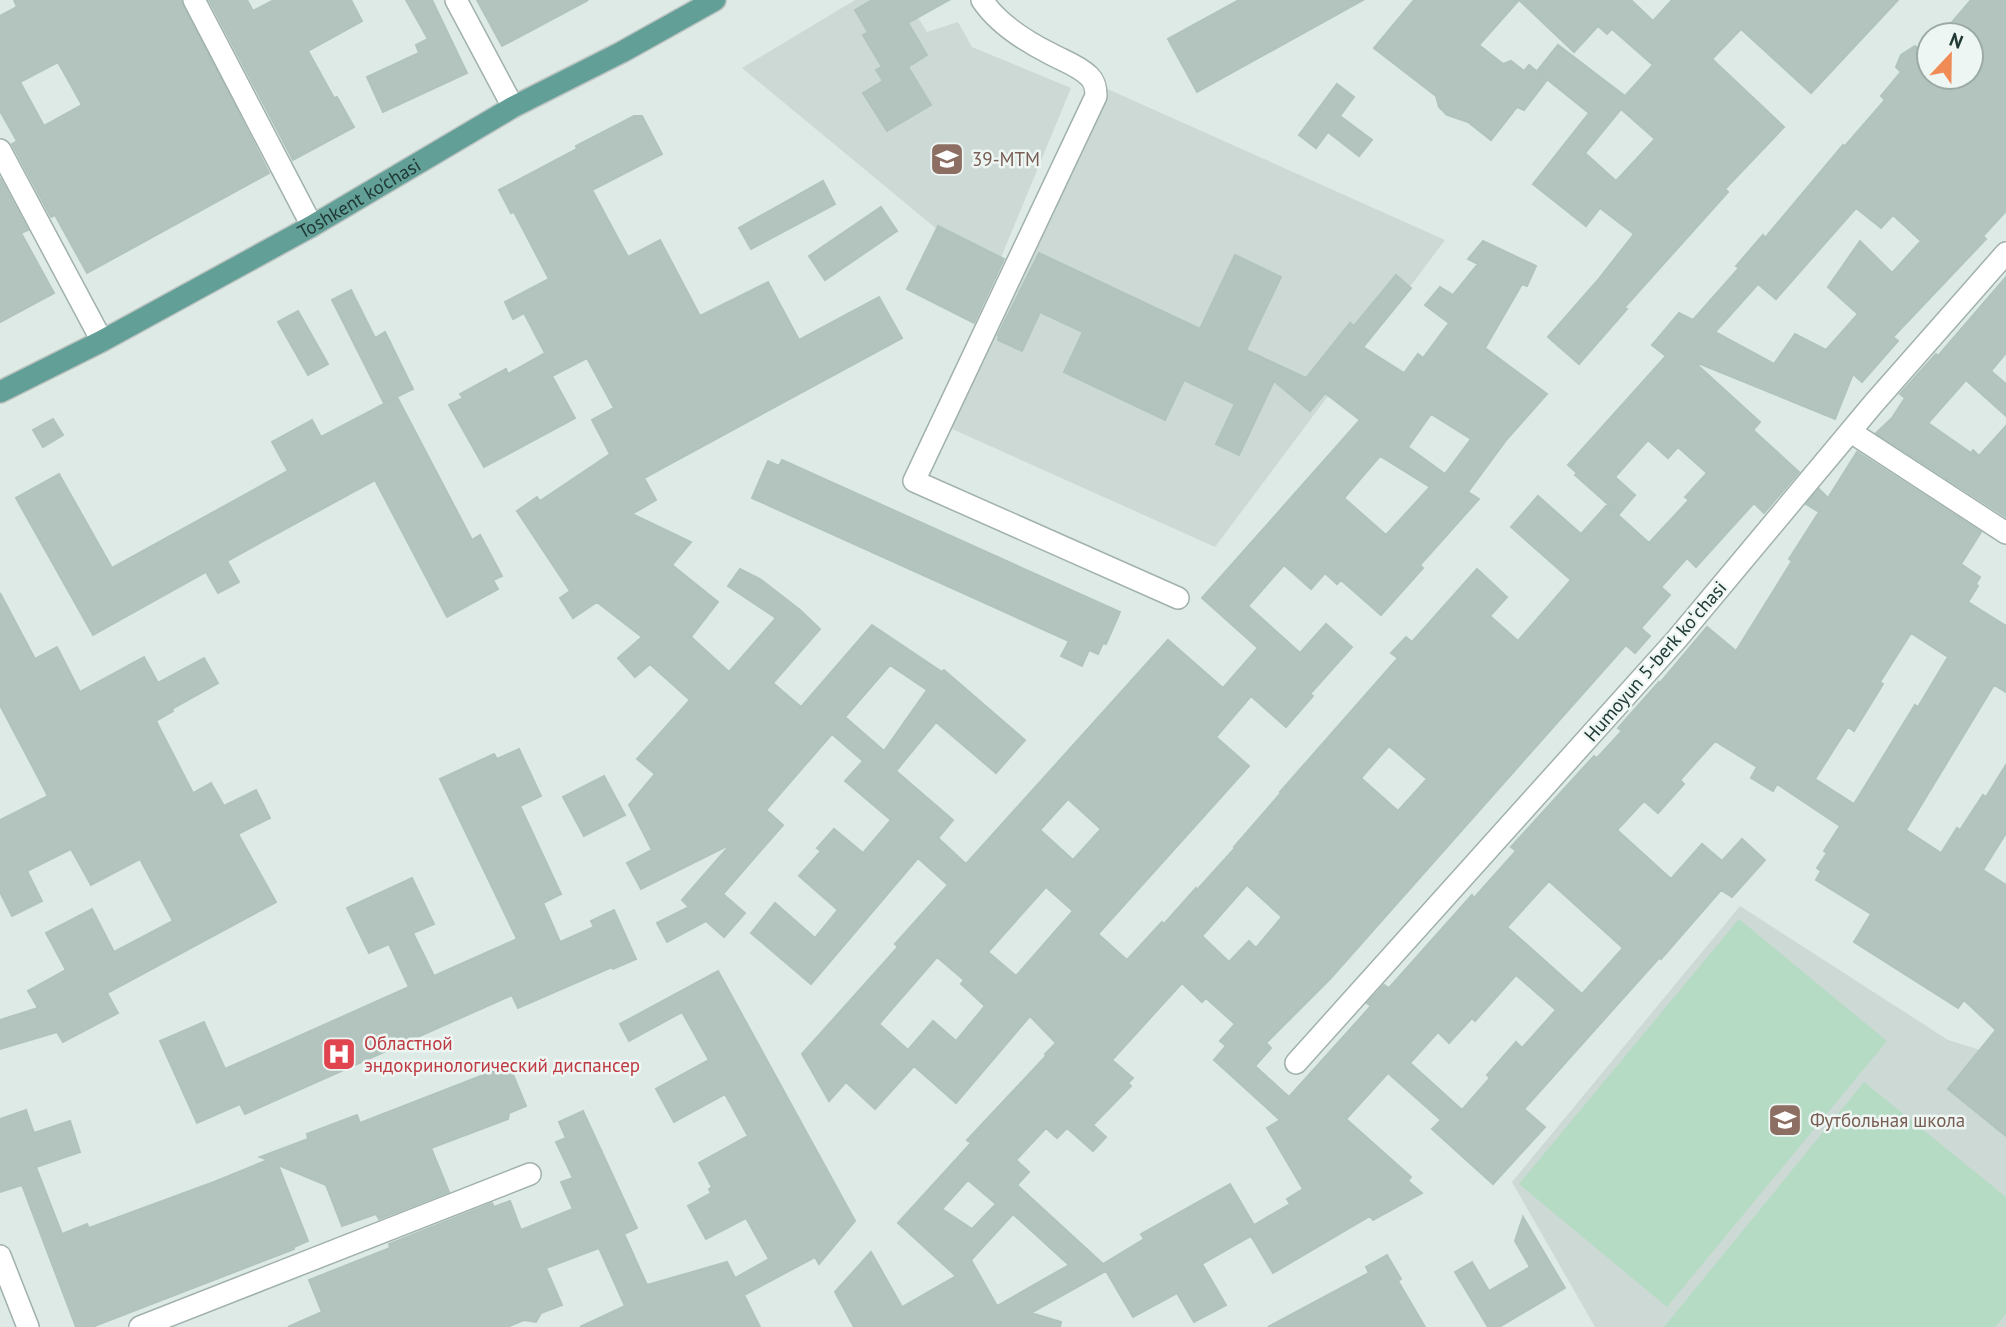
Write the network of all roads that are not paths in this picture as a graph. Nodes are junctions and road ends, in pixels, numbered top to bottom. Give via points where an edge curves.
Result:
1 (194, 0) edge
2 (456, 0) edge
3 (715, 0) edge
4 (982, 0) edge
5 (513, 107) junction
6 (0, 149) edge
7 (312, 226) junction
8 (2006, 253) edge
9 (102, 341) junction
10 (0, 392) edge
11 (1851, 432) junction
12 (2006, 533) edge
13 (1178, 598) dead end
14 (1296, 1063) dead end
15 (530, 1174) dead end
16 (0, 1256) edge
17 (28, 1327) edge
18 (140, 1327) edge

1 - 7 street
2 - 5 street
3 - 5 main road, Toshkent ko'chasi
4 - 13 street via 990,12 1037,47 1091,78 1096,96 914,481
5 - 7 main road, Toshkent ko'chasi
6 - 9 street
7 - 9 main road, Toshkent ko'chasi
8 - 11 street, Humoyun 5-berk koʻchasi
9 - 10 main road, Toshkent ko'chasi
11 - 12 street
11 - 14 street, Humoyun 5-berk koʻchasi via 1677,639
15 - 18 street
16 - 17 street

